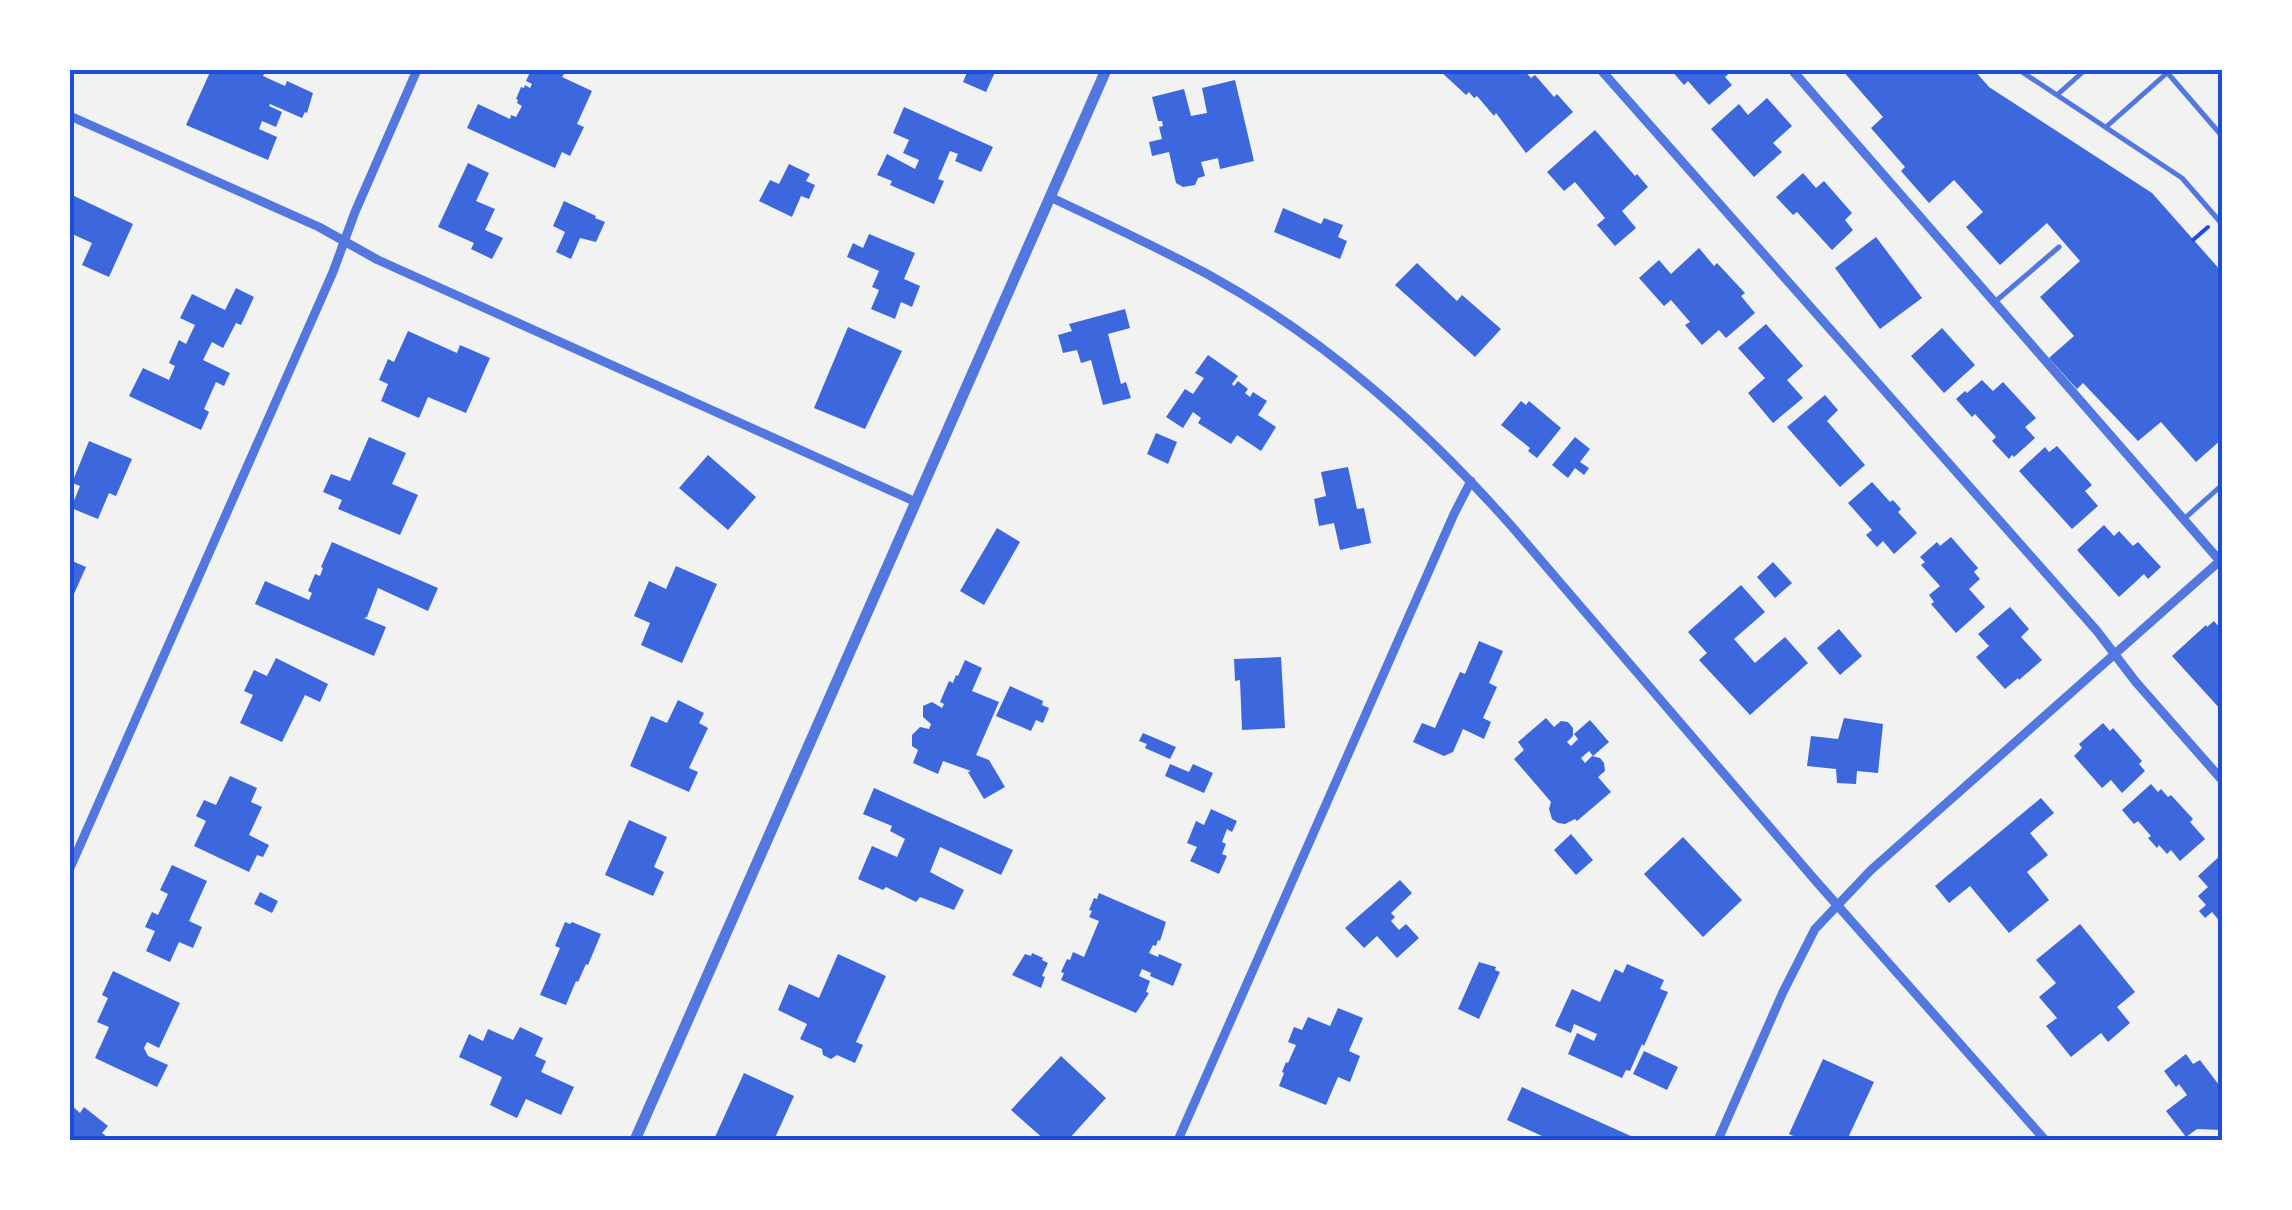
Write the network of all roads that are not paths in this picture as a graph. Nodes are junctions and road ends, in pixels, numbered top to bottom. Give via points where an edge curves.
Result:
1 (418, 70) edge
2 (1106, 70) edge
3 (1601, 70) edge
4 (1792, 70) edge
5 (2019, 70) edge
6 (2085, 70) edge
7 (2166, 71) edge
8 (2057, 95) junction
9 (70, 116) edge
10 (2106, 127) junction
11 (2222, 136) edge
12 (1050, 197) junction
13 (2222, 224) edge
14 (345, 241) junction
15 (2059, 247) dead end
16 (1996, 301) junction
17 (1471, 481) junction
18 (2222, 485) edge
19 (916, 502) junction
20 (2184, 519) junction
21 (2221, 560) edge
22 (2116, 654) junction
23 (2222, 780) edge
24 (70, 868) edge
25 (1837, 904) junction
26 (635, 1140) edge
27 (1178, 1140) edge
28 (1718, 1140) edge
29 (2045, 1140) edge

1 - 14 street
2 - 12 street
3 - 22 street
4 - 16 street
5 - 8 lane
6 - 8 lane
7 - 10 lane
7 - 11 lane
8 - 10 lane
9 - 14 street
10 - 13 lane via 2182,178
12 - 17 street via 1210,276 1295,330 1384,397
12 - 19 street
14 - 19 street
14 - 24 street
15 - 16 lane
16 - 20 street
17 - 25 street
17 - 27 street
18 - 20 lane
19 - 26 street
20 - 21 street
21 - 22 street
22 - 23 street
22 - 25 street
25 - 28 street via 1799,959
25 - 29 street

